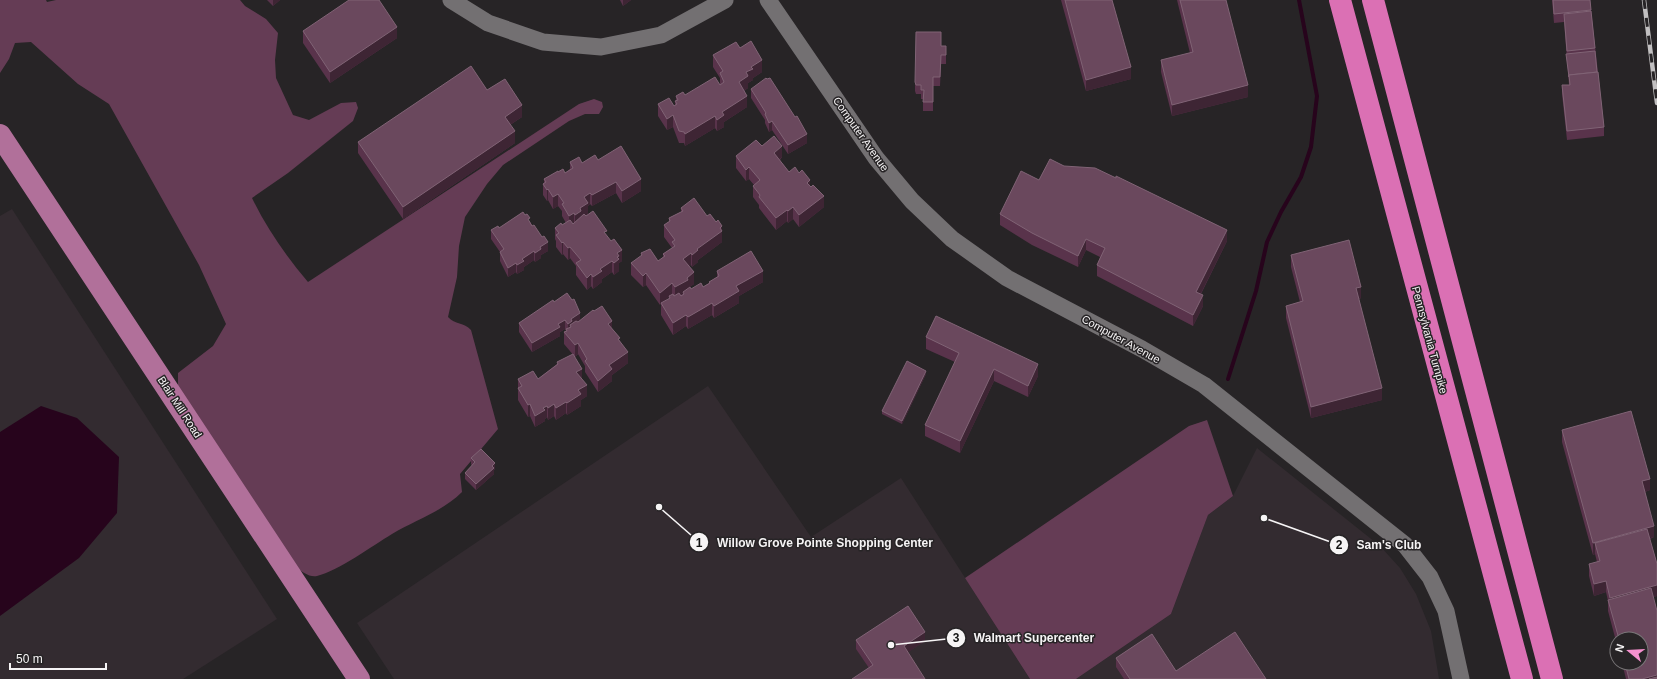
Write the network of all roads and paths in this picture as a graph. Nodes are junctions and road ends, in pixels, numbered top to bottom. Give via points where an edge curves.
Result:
1 (451, 0) edge
2 (725, 0) edge
3 (768, 0) edge
4 (1340, 0) edge
5 (1373, 0) edge
6 (0, 136) edge
7 (359, 679) edge
8 (1461, 679) edge
9 (1522, 679) edge
10 (1552, 679) edge

1 - 2 street via 488,23 543,42 601,47 661,35
3 - 8 street, Computer Avenue via 876,158 912,202 952,238 1007,278 1142,349 1204,385 1406,545 1430,577 1446,612
4 - 9 highway, Pennsylvania Turnpike
5 - 10 highway
6 - 7 main road, Blair Mill Road

